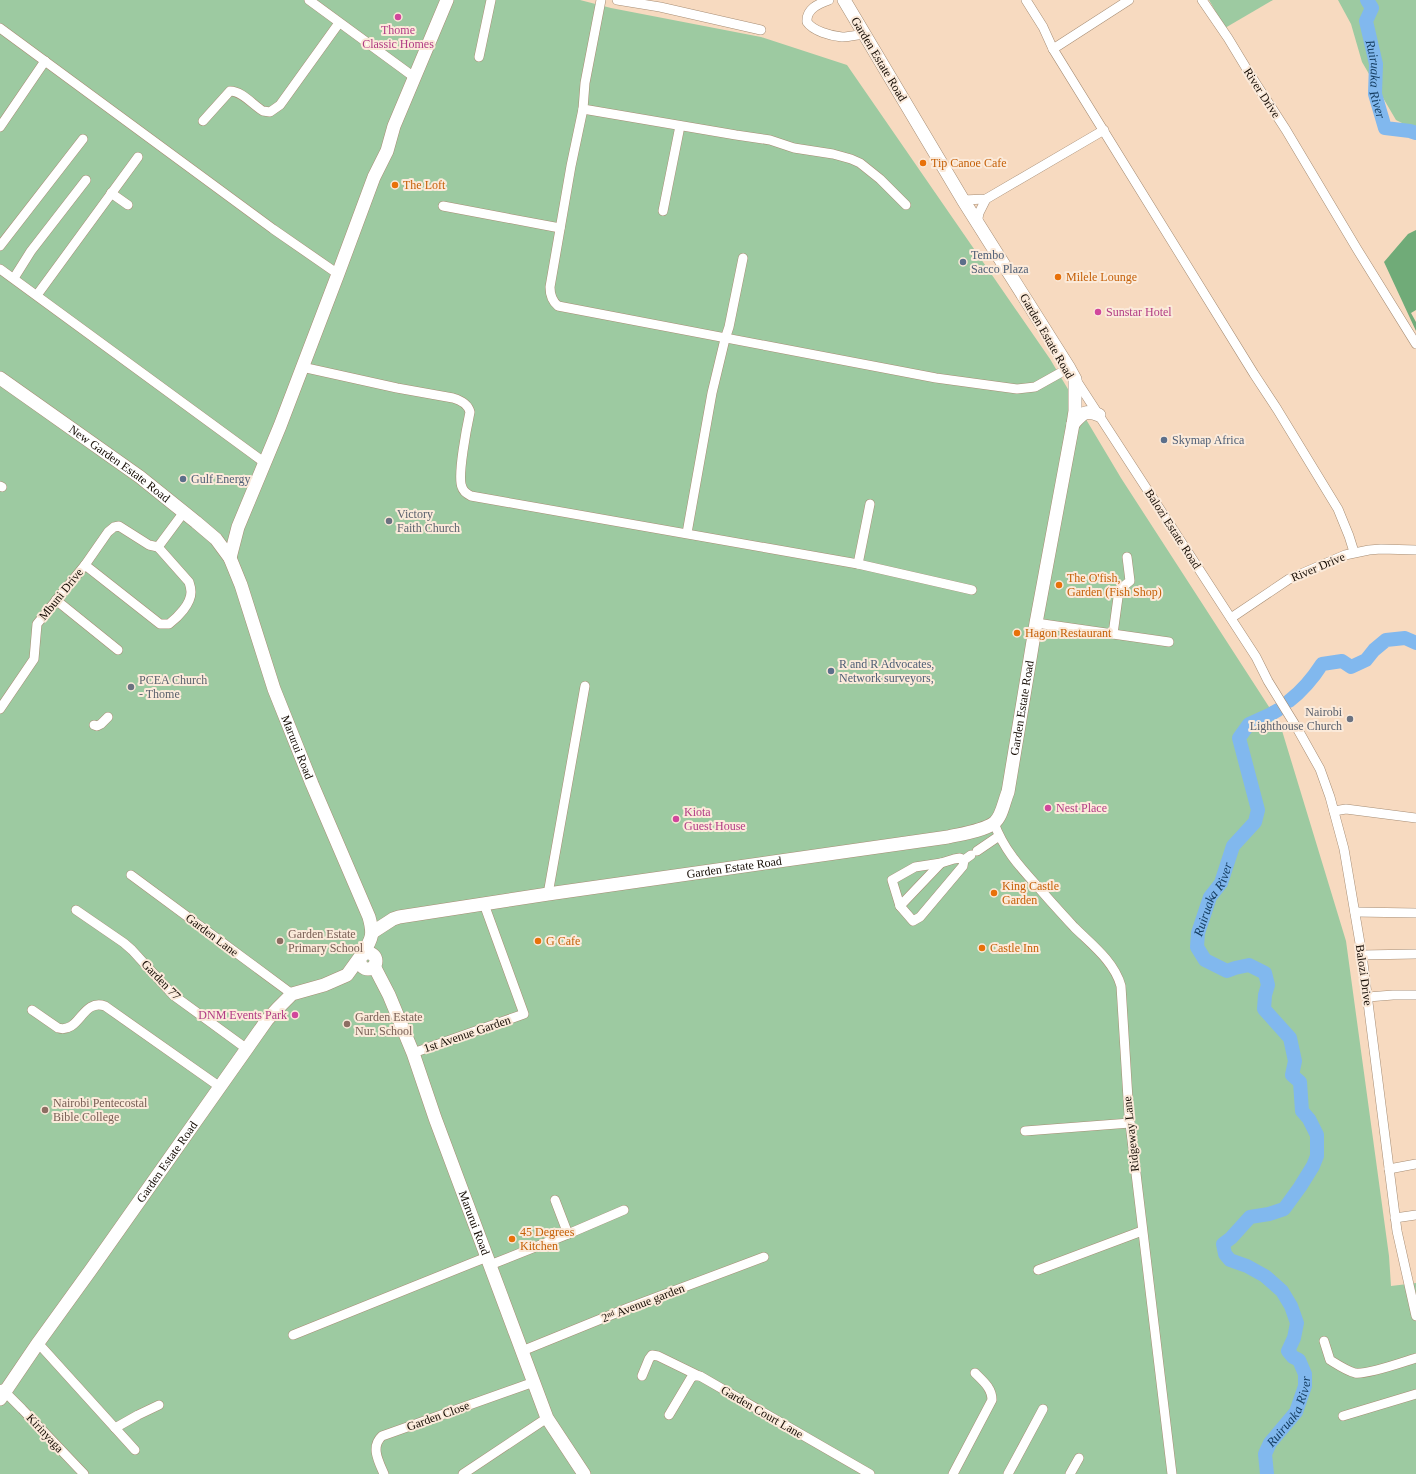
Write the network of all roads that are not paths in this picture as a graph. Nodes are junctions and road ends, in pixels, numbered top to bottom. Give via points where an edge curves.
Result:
1 (309, 0) edge
2 (447, 0) edge
3 (491, 0) edge
4 (601, 0) edge
5 (617, 0) edge
6 (829, 0) edge
7 (844, 0) edge
8 (1026, 0) edge
9 (1129, 0) edge
10 (1202, 0) edge
11 (661, 3) edge
12 (340, 23) junction
13 (0, 28) edge
14 (761, 30) dead end
15 (864, 34) junction
16 (1053, 49) junction
17 (479, 57) dead end
18 (46, 61) junction
19 (414, 77) junction
20 (583, 109) junction
21 (203, 121) dead end
22 (680, 126) junction
23 (0, 127) edge
24 (1104, 130) junction
25 (83, 139) dead end
26 (138, 157) dead end
27 (86, 180) dead end
28 (111, 193) junction
29 (986, 199) junction
30 (963, 200) junction
31 (128, 205) dead end
32 (906, 205) dead end
33 (443, 206) dead end
34 (663, 211) dead end
35 (977, 223) junction
36 (560, 228) junction
37 (0, 246) edge
38 (743, 258) dead end
39 (0, 269) edge
40 (338, 274) junction
41 (14, 278) junction
42 (37, 296) junction
43 (725, 339) junction
44 (1416, 344) edge
45 (302, 367) junction
46 (1072, 373) junction
47 (0, 378) edge
48 (1099, 415) junction
49 (1073, 424) junction
50 (265, 463) junction
51 (870, 504) dead end
52 (184, 512) junction
53 (238, 527) junction
54 (687, 533) junction
55 (216, 539) junction
56 (158, 547) junction
57 (1416, 550) edge
58 (1354, 552) junction
59 (1127, 557) dead end
60 (230, 558) junction
61 (858, 564) junction
62 (85, 565) junction
63 (972, 590) dead end
64 (56, 600) junction
65 (1231, 618) junction
66 (1036, 623) junction
67 (1113, 634) junction
68 (1169, 642) dead end
69 (118, 650) dead end
70 (1268, 681) joint
71 (585, 686) dead end
72 (0, 709) edge
73 (108, 717) dead end
74 (94, 725) dead end
75 (1334, 811) junction
76 (1416, 818) edge
77 (994, 823) junction
78 (999, 836) junction
79 (971, 855) junction
80 (941, 863) junction
81 (131, 875) dead end
82 (548, 894) junction
83 (484, 904) junction
84 (900, 906) junction
85 (76, 910) dead end
86 (1355, 912) junction
87 (1416, 913) edge
88 (369, 917) junction
89 (393, 919) junction
90 (373, 935) junction
91 (1416, 954) edge
92 (1362, 955) junction
93 (368, 961) junction
94 (292, 994) junction
95 (1416, 995) edge
96 (1368, 997) junction
97 (32, 1010) dead end
98 (247, 1049) junction
99 (413, 1053) junction
100 (220, 1087) junction
101 (1130, 1123) junction
102 (1025, 1131) dead end
103 (1416, 1164) edge
104 (1389, 1169) junction
105 (555, 1200) dead end
106 (624, 1210) dead end
107 (1416, 1215) edge
108 (1395, 1218) junction
109 (1142, 1231) junction
110 (568, 1234) junction
111 (764, 1257) dead end
112 (489, 1261) junction
113 (1038, 1270) dead end
114 (1412, 1275) edge
115 (1416, 1316) edge
116 (294, 1334) dead end
117 (1324, 1341) dead end
118 (38, 1343) junction
119 (522, 1351) junction
120 (1416, 1358) edge
121 (975, 1373) dead end
122 (642, 1376) dead end
123 (698, 1376) junction
124 (534, 1382) junction
125 (2, 1393) edge
126 (1416, 1394) edge
127 (159, 1405) dead end
128 (1043, 1409) dead end
129 (669, 1415) dead end
130 (1343, 1416) dead end
131 (548, 1418) junction
132 (115, 1428) junction
133 (135, 1450) dead end
134 (1079, 1458) dead end
135 (84, 1474) edge
136 (384, 1474) edge
137 (463, 1474) edge
138 (584, 1474) edge
139 (870, 1474) edge
140 (953, 1474) edge
141 (1008, 1474) edge
142 (1070, 1474) edge
143 (1172, 1474) edge

1 - 12 street
2 - 19 street
3 - 17 street
4 - 20 street
5 - 11 street
6 - 15 street via 808,12 809,26 842,37
7 - 15 street, Garden Estate Road
8 - 16 street
9 - 16 street
10 - 44 street, River Drive via 1286,130
11 - 14 street
12 - 19 street
12 - 21 street via 273,111 266,113 241,94 230,91
13 - 18 street
15 - 30 street, Garden Estate Road
16 - 24 street
18 - 23 street
18 - 40 street
19 - 40 street
20 - 22 street
20 - 36 street
22 - 32 street via 770,140 794,148 851,159 874,174
22 - 34 street
24 - 29 street
24 - 58 street via 1334,502
25 - 37 street
26 - 28 street
27 - 41 street via 31,251
28 - 31 street
28 - 42 street
29 - 30 street
29 - 35 street
30 - 35 street, Garden Estate Road
33 - 36 street
35 - 46 street, Garden Estate Road
36 - 43 street via 550,294 558,306
38 - 43 street
39 - 41 street
40 - 45 street
41 - 42 street
42 - 50 street
43 - 46 street via 936,378 1017,389 1035,387
43 - 54 street via 712,393
45 - 50 street
45 - 54 street via 453,398 465,404 470,412 462,457 461,483 464,491 470,496
46 - 48 street, Balozi Estate Road
46 - 49 street, Garden Estate Road
47 - 52 street, New Garden Estate Road via 140,477
48 - 49 street via 1084,413
48 - 65 street, Balozi Estate Road
49 - 66 street, Garden Estate Road
50 - 53 street
51 - 61 street
52 - 55 street, New Garden Estate Road
52 - 56 street
53 - 55 street
53 - 60 street
54 - 61 street
55 - 60 street, New Garden Estate Road
56 - 62 street, Mbuni Drive via 149,545 119,526 114,527
56 - 62 street via 189,582 191,589 191,596 183,611 169,624 160,624
57 - 58 street, River Drive via 1380,549
58 - 65 street, River Drive via 1289,579
59 - 67 street via 1130,581 1119,590
60 - 88 street, Marurui Road via 274,689
61 - 63 street
62 - 64 street, Mbuni Drive
64 - 69 street
64 - 72 street, Mbuni Drive via 37,624 34,659
65 - 70 street, Balozi Estate Road via 1256,656
66 - 67 street
66 - 77 street, Garden Estate Road via 1008,792
67 - 68 street
70 - 75 street, Balozi Drive via 1320,769
71 - 82 street
73 - 74 street via 101,724
75 - 76 street via 1346,809
75 - 86 street, Balozi Drive via 1344,849
77 - 78 street, Ridgeway Lane
77 - 82 street, Garden Estate Road via 948,837
78 - 79 street
78 - 101 street, Ridgeway Lane via 1011,856 1072,925 1108,961 1118,977 1121,986
79 - 80 street
79 - 84 street via 920,917 913,921
80 - 84 street
80 - 84 street via 915,867 892,880
81 - 94 street, Garden Lane
82 - 83 street, Garden Estate Road
83 - 89 street, Garden Estate Road
83 - 99 street, 1st Avenue Garden via 524,1014
85 - 98 street, Garden 77 via 132,950 173,995
86 - 87 street
86 - 92 street, Balozi Drive
88 - 89 street
88 - 90 street, Marurui Road
89 - 90 street, Garden Estate Road
90 - 93 street, Garden Estate Road
91 - 92 street
92 - 96 street, Balozi Drive
93 - 94 street, Garden Estate Road via 347,975 324,985
93 - 99 street, Marurui Road via 389,995
94 - 98 street, Garden Estate Road via 276,1009
95 - 96 street
96 - 104 street, Balozi Drive
97 - 100 street via 58,1028 67,1029 75,1024 87,1009 92,1006 105,1006
98 - 100 street, Garden Estate Road
99 - 112 street, Marurui Road
100 - 118 street, Garden Estate Road
101 - 102 street
101 - 109 street, Ridgeway Lane
103 - 104 street
104 - 108 street, Balozi Drive
105 - 110 street
106 - 110 street
107 - 108 street
108 - 114 street, Balozi Drive via 1400,1247
109 - 113 street
109 - 143 street, Ridgeway Lane
110 - 112 street
111 - 119 street, 2ⁿᵈ Avenue garden
112 - 116 street
112 - 119 street, Marurui Road
114 - 115 street, Balozi Drive
117 - 120 street via 1330,1360 1354,1373 1380,1369
118 - 125 street, Garden Estate Road
118 - 132 street
119 - 124 street, Marurui Road
121 - 140 street via 989,1388 992,1400
122 - 123 street, Garden Court Lane via 652,1355
123 - 129 street via 691,1378
123 - 139 street, Garden Court Lane
124 - 131 street, Marurui Road
124 - 136 street, Garden Close via 382,1436 377,1442 376,1452
125 - 135 street, Kirinyaga
126 - 130 street
127 - 132 street
128 - 141 street
131 - 137 street
131 - 138 street, Marurui Road
132 - 133 street
134 - 142 street

